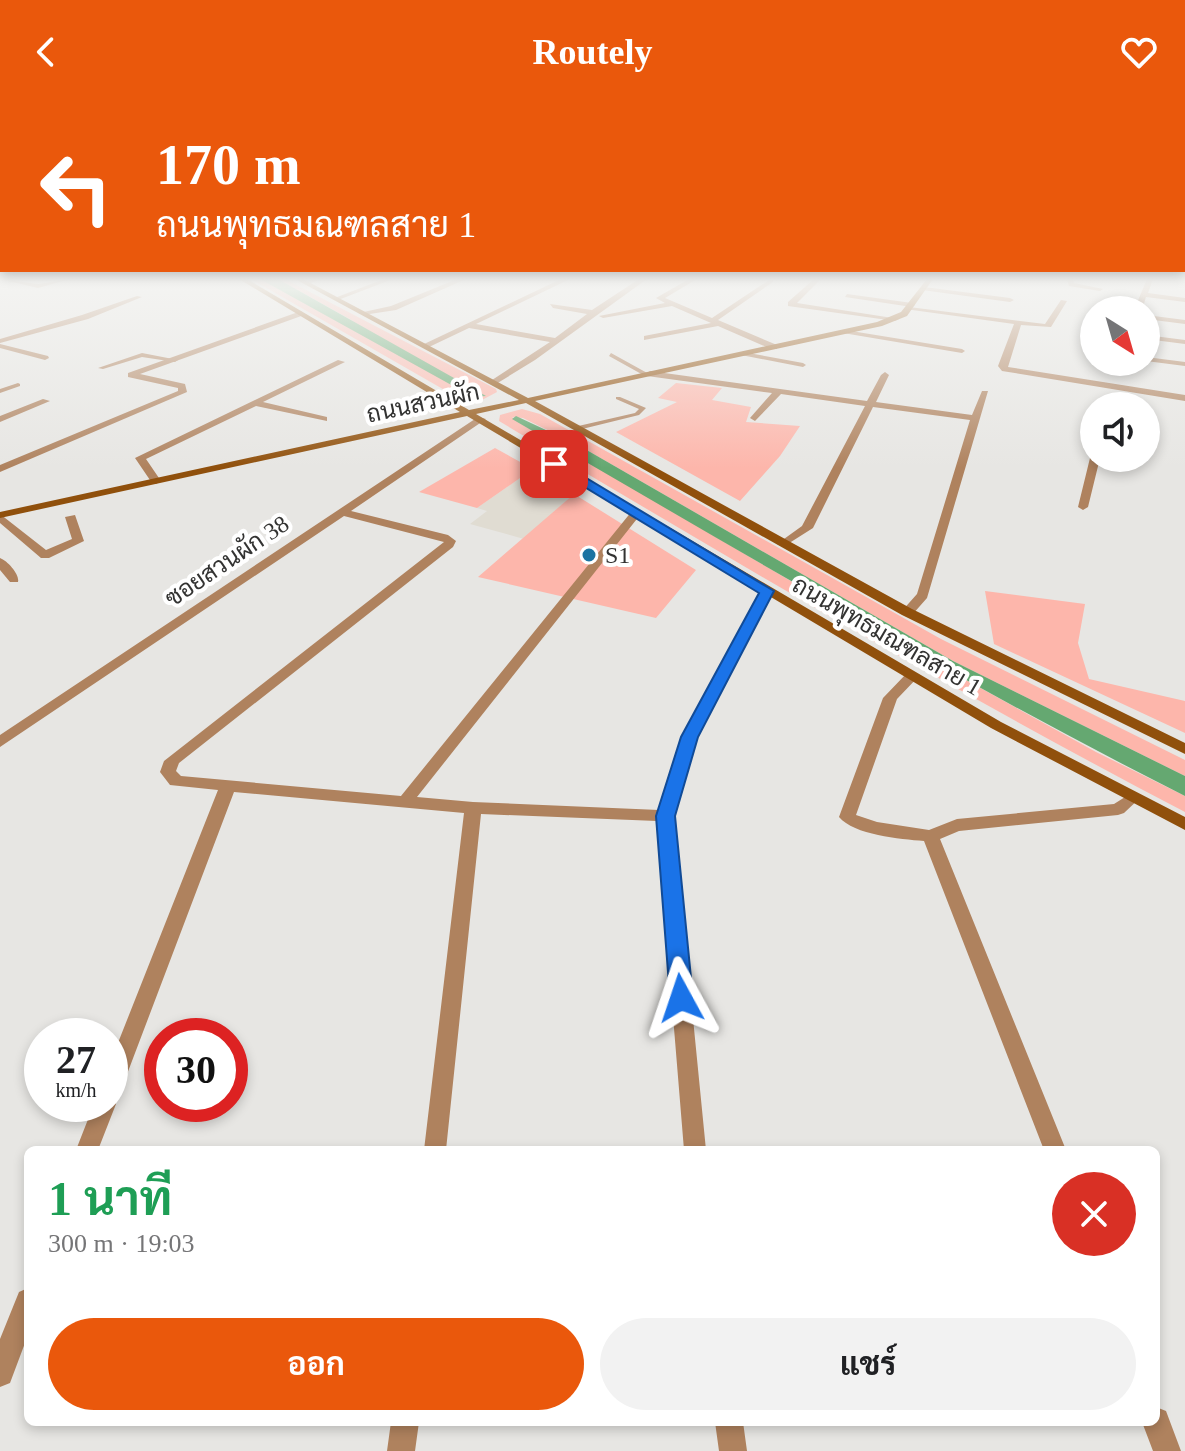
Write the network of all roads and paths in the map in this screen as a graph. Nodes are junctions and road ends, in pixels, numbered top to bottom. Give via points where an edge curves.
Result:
1 (224, 342) edge
2 (352, 342) edge
3 (420, 342) edge
4 (433, 342) edge
5 (555, 342) edge
6 (762, 342) edge
7 (798, 342) edge
8 (906, 342) edge
9 (1011, 342) edge
10 (0, 344) edge
11 (426, 345) junction
12 (774, 347) junction
13 (962, 351) dead end
14 (743, 354) junction
15 (611, 355) dead end
16 (45, 358) dead end
17 (175, 360) junction
18 (1160, 361) edge
19 (341, 362) dead end
20 (1185, 364) edge
21 (803, 365) dead end
22 (101, 368) dead end
23 (649, 374) junction
24 (885, 375) dead end
25 (493, 382) junction
26 (18, 385) dead end
27 (0, 391) edge
28 (778, 392) junction
29 (985, 393) dead end
30 (618, 398) dead end
31 (1185, 398) edge
32 (46, 401) dead end
33 (523, 402) junction
34 (254, 403) junction
35 (872, 405) junction
36 (478, 414) junction
37 (755, 418) dead end
38 (975, 418) junction
39 (0, 419) edge
40 (324, 419) dead end
41 (577, 429) junction
42 (0, 469) edge
43 (1092, 472) edge
44 (156, 481) junction
45 (1083, 507) dead end
46 (340, 512) junction
47 (636, 513) junction
48 (0, 516) edge
49 (71, 517) dead end
50 (5, 529) edge
51 (783, 544) junction
52 (0, 562) edge
53 (14, 579) dead end
54 (767, 591) junction
55 (907, 612) junction
56 (912, 676) junction
57 (0, 742) edge
58 (1185, 749) edge
59 (228, 786) junction
60 (1133, 797) junction
61 (404, 803) junction
62 (473, 808) junction
63 (665, 816) junction
64 (1185, 824) edge
65 (930, 836) junction
66 (128, 1044) edge
67 (98, 1122) edge
68 (89, 1146) edge
69 (435, 1146) edge
70 (695, 1146) edge
71 (1053, 1146) edge
72 (24, 1311) edge
73 (0, 1373) edge
74 (404, 1426) edge
75 (730, 1426) edge
76 (1158, 1426) edge
77 (401, 1451) edge
78 (733, 1451) edge
79 (1167, 1451) edge

1 - 17 street
2 - 36 main road, ถนนพุทธมณฑลสาย 1
3 - 11 main road, ถนนพุทธมณฑลสาย 1
4 - 11 street
5 - 25 street
6 - 12 street
7 - 12 main road, ถนนสวนผัก
8 - 13 lane
9 - 31 street via 1005,369 1112,392
10 - 16 street
11 - 25 main road, ถนนพุทธมณฑลสาย 1
12 - 14 main road, ถนนสวนผัก
14 - 21 lane
14 - 23 main road, ถนนสวนผัก
15 - 23 lane
17 - 22 lane via 142,355
17 - 42 street via 131,375 182,386 183,392
18 - 20 street
19 - 34 street
23 - 28 street
23 - 33 main road, ถนนสวนผัก
24 - 35 street
25 - 33 main road, ถนนพุทธมณฑลสาย 1
26 - 27 lane
28 - 35 street
28 - 37 street
29 - 38 street
30 - 41 lane via 643,408
32 - 39 street
33 - 36 main road, ถนนสวนผัก
33 - 41 main road, ถนนพุทธมณฑลสาย 1
34 - 40 street
34 - 44 street via 140,458
35 - 38 street
35 - 51 street via 807,528
36 - 44 main road, ถนนสวนผัก
36 - 46 street, ซอยสวนผัก 38
36 - 47 main road, ถนนพุทธมณฑลสาย 1
38 - 55 street via 923,595
41 - 51 main road, ถนนพุทธมณฑลสาย 1
43 - 45 street
44 - 48 main road, ถนนสวนผัก
46 - 57 street, ซอยสวนผัก 38
46 - 59 street via 444,537 449,545 172,761 168,772 176,781
47 - 54 main road, ถนนพุทธมณฑลสาย 1
47 - 61 street
48 - 50 street
49 - 50 street via 78,541 45,555
51 - 55 main road, ถนนพุทธมณฑลสาย 1
52 - 53 street
54 - 56 main road, ถนนพุทธมณฑลสาย 1
54 - 63 street via 689,737
55 - 58 main road, ถนนพุทธมณฑลสาย 1
56 - 60 main road, ถนนพุทธมณฑลสาย 1
56 - 65 street via 890,698 847,817 885,831
59 - 61 street
59 - 66 street
60 - 64 main road, ถนนพุทธมณฑลสาย 1
60 - 65 street via 1118,809 957,825
61 - 62 street
62 - 63 street
62 - 69 street
63 - 70 street
65 - 71 street
67 - 68 street
72 - 73 street
74 - 77 street
75 - 78 street
76 - 79 street

